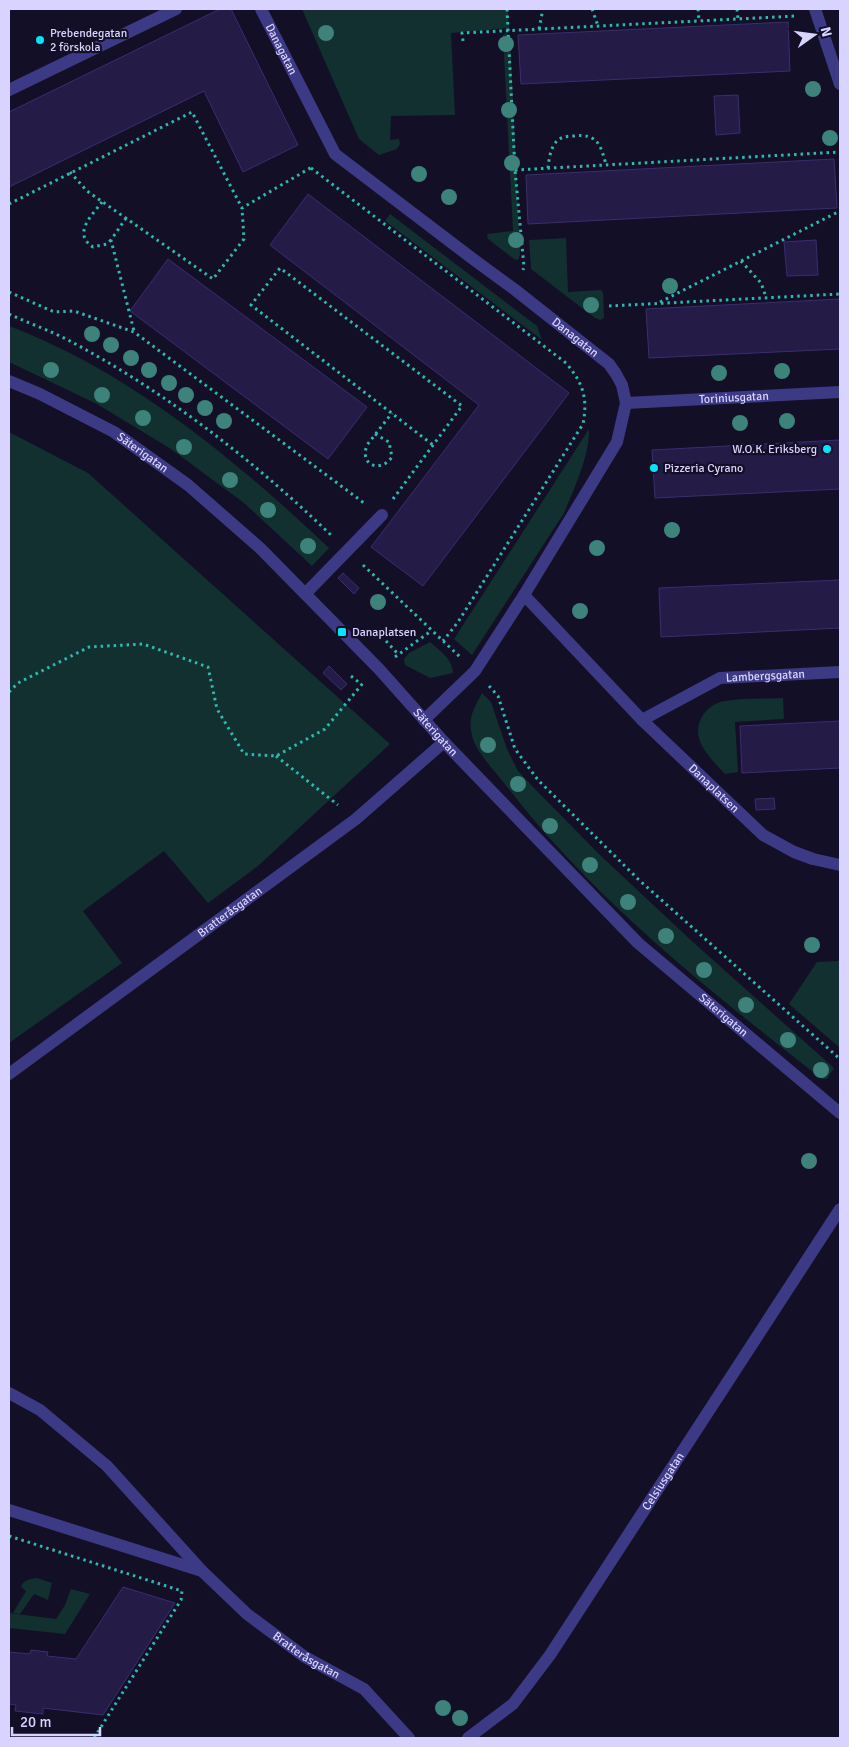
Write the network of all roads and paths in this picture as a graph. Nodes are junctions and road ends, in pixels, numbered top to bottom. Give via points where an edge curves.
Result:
1 (176, 9) edge
2 (261, 9) edge
3 (507, 9) edge
4 (543, 9) edge
5 (592, 9) edge
6 (698, 9) edge
7 (738, 9) edge
8 (816, 12) edge
9 (738, 19) junction
10 (699, 21) junction
11 (598, 26) junction
12 (539, 29) junction
13 (508, 30) junction
14 (463, 41) dead end
15 (840, 84) edge
16 (9, 90) edge
17 (840, 152) edge
18 (335, 154) junction
19 (606, 165) junction
20 (311, 168) junction
21 (548, 168) junction
22 (515, 170) junction
23 (70, 172) junction
24 (102, 202) junction
25 (9, 204) edge
26 (242, 208) junction
27 (840, 211) edge
28 (126, 218) junction
29 (111, 240) junction
30 (742, 261) junction
31 (514, 288) junction
32 (9, 292) edge
33 (840, 294) edge
34 (766, 298) junction
35 (657, 303) junction
36 (609, 306) dead end
37 (9, 314) edge
38 (134, 332) junction
39 (9, 382) edge
40 (840, 392) edge
41 (626, 403) junction
42 (392, 413) junction
43 (375, 434) junction
44 (433, 445) junction
45 (382, 515) junction
46 (348, 550) junction
47 (305, 594) junction
48 (524, 595) junction
49 (386, 641) dead end
50 (443, 641) junction
51 (398, 654) dead end
52 (474, 671) junction
53 (840, 672) edge
54 (351, 676) dead end
55 (9, 692) edge
56 (424, 720) junction
57 (642, 720) junction
58 (444, 742) junction
59 (276, 756) junction
60 (356, 820) junction
61 (840, 865) edge
62 (840, 1059) edge
63 (9, 1074) edge
64 (840, 1113) edge
65 (840, 1209) edge
66 (9, 1393) edge
67 (9, 1510) edge
68 (9, 1536) edge
69 (202, 1571) junction
70 (94, 1738) edge
71 (409, 1738) edge
72 (468, 1738) edge

1 - 16 street
2 - 18 street, Danagatan
3 - 13 path
4 - 12 path
5 - 11 path
6 - 10 path
7 - 9 path
8 - 9 path
8 - 15 street
9 - 10 path
10 - 11 path
11 - 12 path
12 - 13 path
13 - 14 path via 462,33
13 - 22 path
17 - 19 path
18 - 20 path
18 - 31 street, Danagatan
19 - 21 path
19 - 21 path via 597,142 581,135 559,139 554,144
20 - 26 path
20 - 50 path via 566,363 578,377 584,393 586,410 583,424
21 - 22 path
22 - 31 path via 524,267
23 - 24 path
23 - 25 path
23 - 26 path via 192,112
24 - 28 path
24 - 29 path via 84,226 84,236 93,247
26 - 28 path via 244,239 213,279
27 - 30 path
28 - 29 path
29 - 38 path
30 - 34 path via 761,283
30 - 35 path
31 - 41 street, Danagatan via 609,364 622,386
32 - 38 path via 54,312 74,311
33 - 34 path
34 - 35 path
35 - 36 path
37 - 46 path via 67,339 133,377 198,422 288,494
38 - 45 path
39 - 47 street, Säterigatan via 114,432 188,485 260,548
40 - 41 street, Toriniusgatan
41 - 48 street via 617,442
42 - 43 path
42 - 44 path
42 - 44 path via 250,305 280,268 462,406
43 - 43 path via 367,445 366,458 373,466 381,466 392,457 392,449 389,442
44 - 45 path
45 - 46 street
46 - 47 street
46 - 50 path
47 - 56 street, Säterigatan
48 - 52 street
48 - 57 street, Danaplatsen
49 - 51 path
50 - 52 path
52 - 56 street
52 - 62 path via 498,696 516,749 538,780 639,880
53 - 57 street, Lambergsgatan via 720,678
54 - 59 path via 361,684 325,729
55 - 59 path via 18,683 88,647 143,644 208,667 217,709 244,754
56 - 58 street, Säterigatan
57 - 61 street, Danaplatsen via 763,835 794,852
58 - 60 street, Bratteråsgatan
58 - 64 street, Säterigatan via 638,944
59 - 60 path
60 - 63 street, Bratteråsgatan
65 - 72 street, Celsiusgatan via 550,1655 513,1704
66 - 69 street, Bratteråsgatan via 40,1410 107,1466
67 - 69 street, Bratteråsgatan
68 - 70 path via 182,1591 181,1600
69 - 71 street, Bratteråsgatan via 247,1614 305,1657 364,1689

